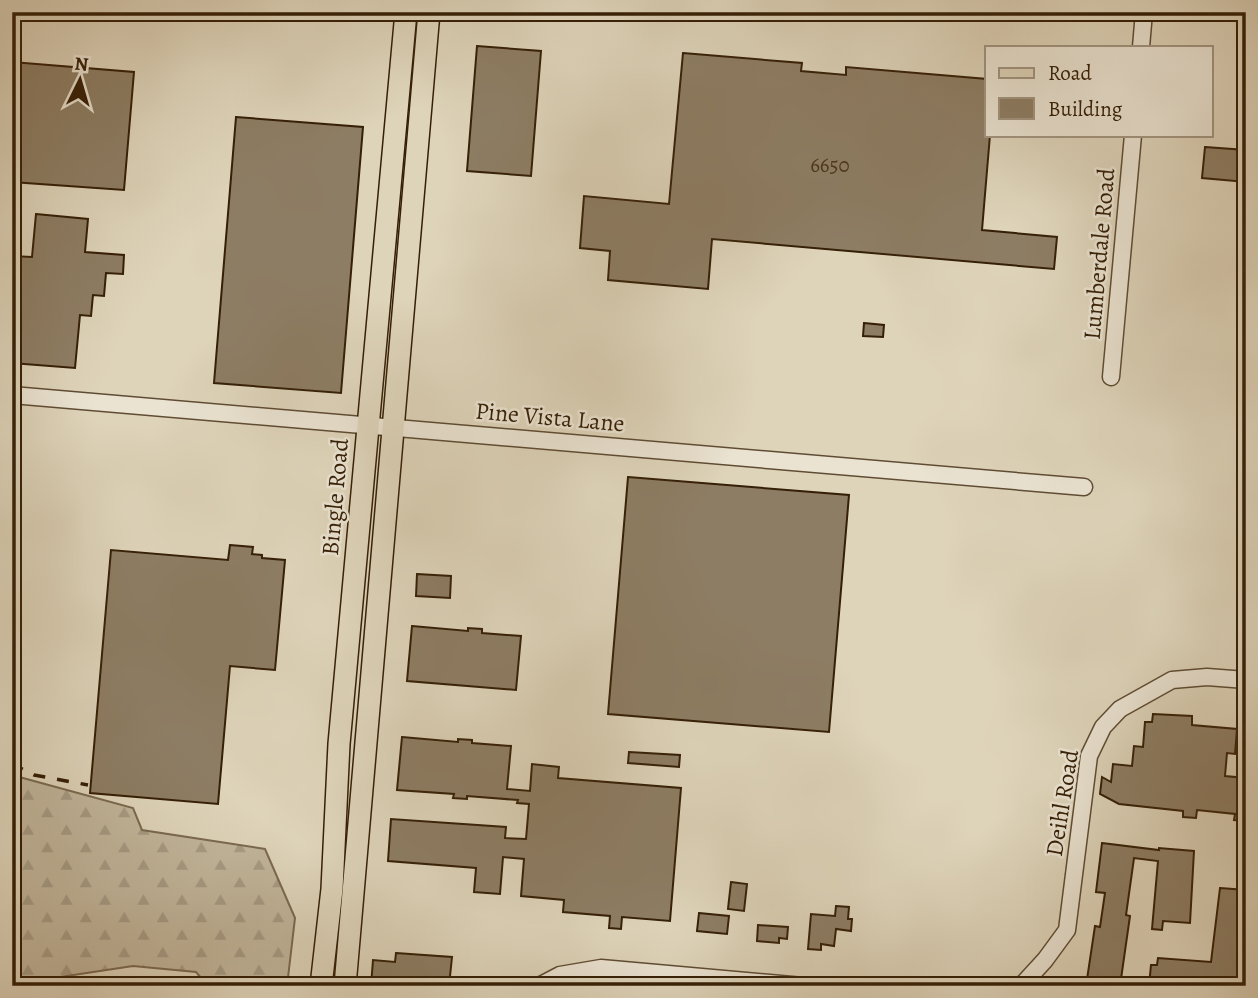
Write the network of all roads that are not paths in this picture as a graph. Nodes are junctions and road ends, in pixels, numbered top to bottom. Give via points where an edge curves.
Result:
1 (406, 12) edge
2 (429, 12) edge
3 (1144, 12) edge
4 (1141, 46) edge
5 (1133, 136) edge
6 (388, 206) junction
7 (411, 208) junction
8 (1111, 377) dead end
9 (12, 395) edge
10 (367, 424) junction
11 (394, 426) junction
12 (1084, 486) dead end
13 (347, 662) junction
14 (374, 664) junction
15 (1246, 680) edge
16 (332, 889) junction
17 (355, 890) junction
18 (321, 986) edge
19 (345, 986) edge
20 (539, 986) edge
21 (803, 986) edge
22 (1018, 986) edge

1 - 6 main road, Bingle Road
2 - 7 main road
3 - 4 street
5 - 8 street, Lumberdale Road
6 - 7 main road
6 - 10 main road, Bingle Road
7 - 11 main road
9 - 10 street, Pine Vista Lane
10 - 11 street, Pine Vista Lane
10 - 13 main road, Bingle Road
11 - 12 street, Pine Vista Lane
11 - 14 main road
13 - 14 main road
13 - 16 main road, Bingle Road
14 - 17 main road
15 - 22 street, Deihl Road via 1172,680 1120,709 1102,727 1089,756 1067,930
16 - 17 main road
16 - 18 main road, Bingle Road
17 - 19 main road
20 - 21 street via 560,975 601,968

